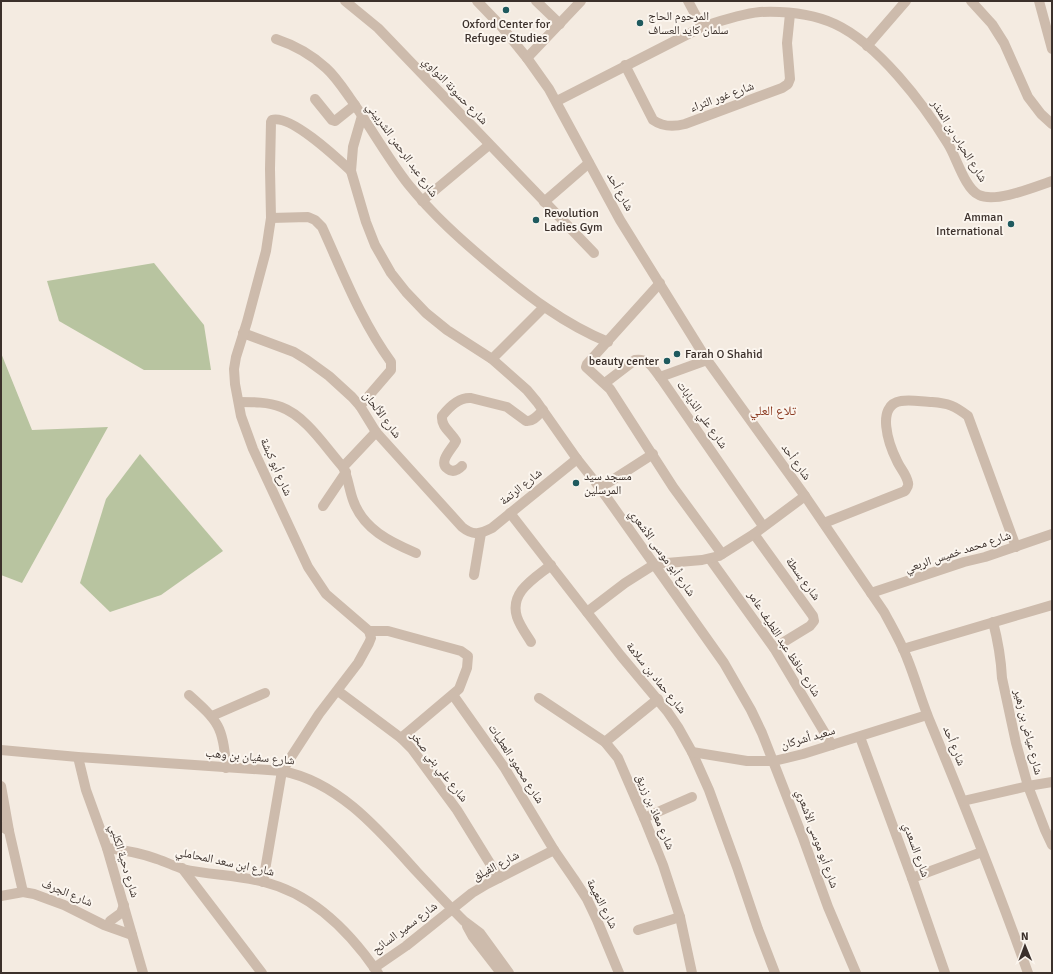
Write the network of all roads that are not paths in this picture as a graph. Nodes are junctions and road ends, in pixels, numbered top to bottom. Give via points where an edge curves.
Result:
1 (345, 1) edge
2 (477, 1) edge
3 (536, 1) edge
4 (581, 1) edge
5 (688, 1) edge
6 (906, 1) edge
7 (971, 1) edge
8 (1039, 1) edge
9 (790, 14) junction
10 (560, 24) junction
11 (702, 27) junction
12 (276, 39) dead end
13 (867, 46) junction
14 (1052, 49) edge
15 (527, 58) junction
16 (625, 65) junction
17 (315, 99) dead end
18 (557, 101) junction
19 (354, 105) junction
20 (362, 116) junction
21 (1052, 124) edge
22 (489, 145) junction
23 (589, 163) junction
24 (351, 171) junction
25 (1052, 181) edge
26 (422, 201) junction
27 (544, 202) junction
28 (271, 218) junction
29 (594, 253) dead end
30 (660, 283) junction
31 (544, 307) junction
32 (243, 333) junction
33 (608, 342) junction
34 (492, 359) junction
35 (707, 360) junction
36 (660, 377) junction
37 (605, 383) junction
38 (238, 402) junction
39 (360, 406) junction
40 (543, 410) junction
41 (376, 432) junction
42 (653, 454) junction
43 (577, 459) junction
44 (462, 466) dead end
45 (344, 470) junction
46 (600, 488) junction
47 (805, 496) junction
48 (323, 506) dead end
49 (510, 513) junction
50 (824, 523) junction
51 (763, 526) junction
52 (481, 533) junction
53 (754, 534) junction
54 (1052, 534) edge
55 (1016, 547) junction
56 (416, 553) dead end
57 (722, 554) junction
58 (710, 559) junction
59 (655, 564) junction
60 (551, 565) junction
61 (474, 575) dead end
62 (871, 593) junction
63 (1052, 605) edge
64 (587, 612) junction
65 (993, 622) junction
66 (369, 631) junction
67 (531, 642) dead end
68 (774, 648) junction
69 (903, 649) junction
70 (338, 691) junction
71 (265, 693) dead end
72 (188, 694) dead end
73 (452, 695) junction
74 (539, 698) dead end
75 (658, 699) junction
76 (927, 715) junction
77 (212, 716) junction
78 (860, 737) junction
79 (401, 738) junction
80 (606, 742) junction
81 (832, 745) junction
82 (1, 750) edge
83 (692, 752) junction
84 (78, 757) junction
85 (774, 761) junction
86 (226, 768) junction
87 (282, 771) junction
88 (1052, 782) edge
89 (1, 786) edge
90 (1028, 786) junction
91 (692, 797) dead end
92 (963, 801) junction
93 (644, 818) junction
94 (5, 828) edge
95 (1052, 845) edge
96 (107, 848) junction
97 (554, 850) junction
98 (982, 852) junction
99 (182, 868) junction
100 (499, 878) junction
101 (912, 878) junction
102 (263, 882) junction
103 (23, 892) junction
104 (1, 896) edge
105 (124, 905) junction
106 (452, 909) junction
107 (680, 917) junction
108 (98, 921) junction
109 (110, 921) junction
110 (464, 921) junction
111 (638, 930) dead end
112 (131, 931) junction
113 (376, 970) edge
114 (1027, 972) edge
115 (143, 973) edge
116 (262, 973) edge
117 (501, 973) edge
118 (509, 973) edge
119 (619, 973) edge
120 (692, 973) edge
121 (775, 973) edge
122 (856, 973) edge
123 (945, 973) edge

1 - 22 street, شارع حسونة النواوي via 378,28
2 - 15 street, شارع أحد via 502,26
3 - 10 street
4 - 10 street
5 - 11 street
6 - 13 street
7 - 21 street via 992,24 1004,43 1028,97
8 - 14 street
9 - 11 street, شارع الحباب بن المنذر via 760,12
9 - 13 street, شارع الحباب بن المنذر via 835,24
9 - 16 street, شارع غور الثراء via 787,43 790,76 788,84 685,124 664,126 653,120
10 - 15 street
11 - 16 street, شارع الحباب بن المنذر
12 - 19 street, شارع عبد الرحمن الشربيني via 310,56 326,68
13 - 25 street, شارع الحباب بن المنذر via 919,101 949,145 967,182 978,195 998,197
15 - 18 street, شارع أحد
16 - 18 street, شارع الحباب بن المنذر
17 - 19 street via 335,121
18 - 23 street, شارع أحد
19 - 20 street, شارع عبد الرحمن الشربيني
20 - 24 street, شارع أبو موسى الأشعري via 353,147
20 - 26 street, شارع عبد الرحمن الشربيني
22 - 26 street
22 - 27 street, شارع حسونة النواوي
23 - 27 street
23 - 30 street, شارع أحد via 620,220
24 - 28 street, شارع أبو كبشة via 300,130 284,120 272,120
24 - 34 street, شارع أبو موسى الأشعري via 375,245 391,273 415,303 434,320
26 - 31 street, شارع عبد الرحمن الشربيني via 477,253
27 - 29 street, شارع حسونة النواوي
28 - 32 street, شارع أبو كبشة via 266,251
28 - 39 street via 308,217 316,220 322,227 358,306 391,362 391,370
30 - 33 street
30 - 35 street, شارع أحد
31 - 33 street, شارع عبد الرحمن الشربيني via 568,323
31 - 34 street
32 - 38 street, شارع أبو كبشة via 234,368
32 - 39 street, شارع الألحان via 294,352 307,360 329,376
33 - 37 street via 586,367
34 - 40 street, شارع أبو موسى الأشعري via 526,390
35 - 36 street
35 - 47 street, شارع أحد
36 - 37 street, شارع علي الذيابات via 647,361 635,360
36 - 51 street, شارع علي الذيابات
37 - 42 street
38 - 45 street via 271,404 291,412
38 - 66 street, شارع أبو كبشة via 253,449 308,567 326,594
39 - 41 street, شارع الألحان
40 - 43 street, شارع أبو موسى الأشعري
40 - 44 street via 526,422 507,407 471,398 459,400 442,416 442,422 456,441 445,458 445,467 456,471
41 - 45 street
41 - 52 street, شارع الألحان via 462,528 472,534
42 - 46 street
42 - 57 street via 673,487
43 - 46 street, شارع أبو موسى الأشعري
43 - 49 street, شارع الرتمة
45 - 48 street
45 - 56 street via 356,508 364,519 387,540
46 - 59 street, شارع أبو موسى الأشعري
47 - 50 street, شارع أحد
47 - 51 street
49 - 52 street, شارع الرتمة via 492,528
49 - 60 street, شارع حماد بن سلامة
50 - 55 street via 908,488 908,482 888,440 886,414 891,404 902,401 944,403 957,407 968,416
50 - 62 street, شارع أحد
51 - 53 street
52 - 61 street
53 - 57 street
53 - 68 street, شارع بسطة via 814,616 810,626
54 - 55 street, شارع محمد خميس الربعي
55 - 62 street, شارع محمد خميس الربعي
57 - 58 street
58 - 59 street
58 - 68 street, شارع حافظ عبد اللطيف عامر
59 - 64 street
59 - 85 street, شارع أبو موسى الأشعري via 730,672
60 - 64 street, شارع حماد بن سلامة
60 - 67 street via 526,585 517,598 517,616
62 - 69 street, شارع أحد
63 - 65 street
64 - 75 street, شارع حماد بن سلامة
65 - 69 street
65 - 90 street, شارع عياض بن زهير via 1010,721
66 - 70 street via 370,638 364,653
66 - 73 street via 388,631 466,654 466,673
68 - 81 street, شارع حافظ عبد اللطيف عامر
69 - 76 street, شارع أحد
70 - 79 street, شارع علي بني صخر
70 - 87 street via 319,714
71 - 77 street
72 - 77 street
73 - 79 street
73 - 97 street, شارع محمود العطيات via 504,767
74 - 80 street, شارع معاذ بن زريق
75 - 80 street
75 - 83 street, شارع حماد بن سلامة via 672,716
76 - 78 street, سعيد أشركان
76 - 92 street, شارع أحد
77 - 86 street via 222,733
78 - 81 street, سعيد أشركان
78 - 101 street, شارع السعدي
79 - 100 street, شارع علي بني صخر via 454,806
80 - 93 street, شارع معاذ بن زريق via 618,758
81 - 85 street, سعيد أشركان
82 - 84 street, شارع سفيان بن وهب
83 - 85 street, سعيد أشركان via 747,761
83 - 121 street, شارع حماد بن سلامة via 709,790
84 - 86 street, شارع سفيان بن وهب
84 - 96 street, شارع دحية الكلبي via 86,790
85 - 122 street, شارع أبو موسى الأشعري via 828,907
86 - 87 street, شارع سفيان بن وهب
87 - 102 street
87 - 106 street, شارع سفيان بن وهب via 320,785 356,810
88 - 90 street
89 - 94 street
90 - 92 street
90 - 95 street, شارع عياض بن زهير
91 - 93 street
92 - 98 street, شارع أحد
93 - 107 street, شارع معاذ بن زريق
94 - 103 street
96 - 99 street, شارع ابن سعد المحاملي via 136,852
96 - 105 street, شارع دحية الكلبي
97 - 100 street, شارع الفيلق
97 - 119 street, شارع النعيمة via 587,899
98 - 101 street
98 - 114 street, شارع أحد
99 - 102 street, شارع ابن سعد المحاملي
99 - 116 street
100 - 106 street, شارع الفيلق
101 - 123 street, شارع السعدي
102 - 113 street, شارع ابن سعد المحاملي via 294,892 325,913
103 - 104 street, شارع الجرف
103 - 108 street, شارع الجرف via 64,905
105 - 109 street via 119,915
105 - 112 street, شارع دحية الكلبي
106 - 110 street, شارع سفيان بن وهب
106 - 113 street, شارع سمير السائح
107 - 111 street
107 - 120 street, شارع معاذ بن زريق
108 - 109 street
108 - 112 street, شارع الجرف
109 - 112 street
110 - 117 street, شارع سفيان بن وهب
110 - 118 street, شارع سفيان بن وهب via 480,934
112 - 115 street, شارع دحية الكلبي

